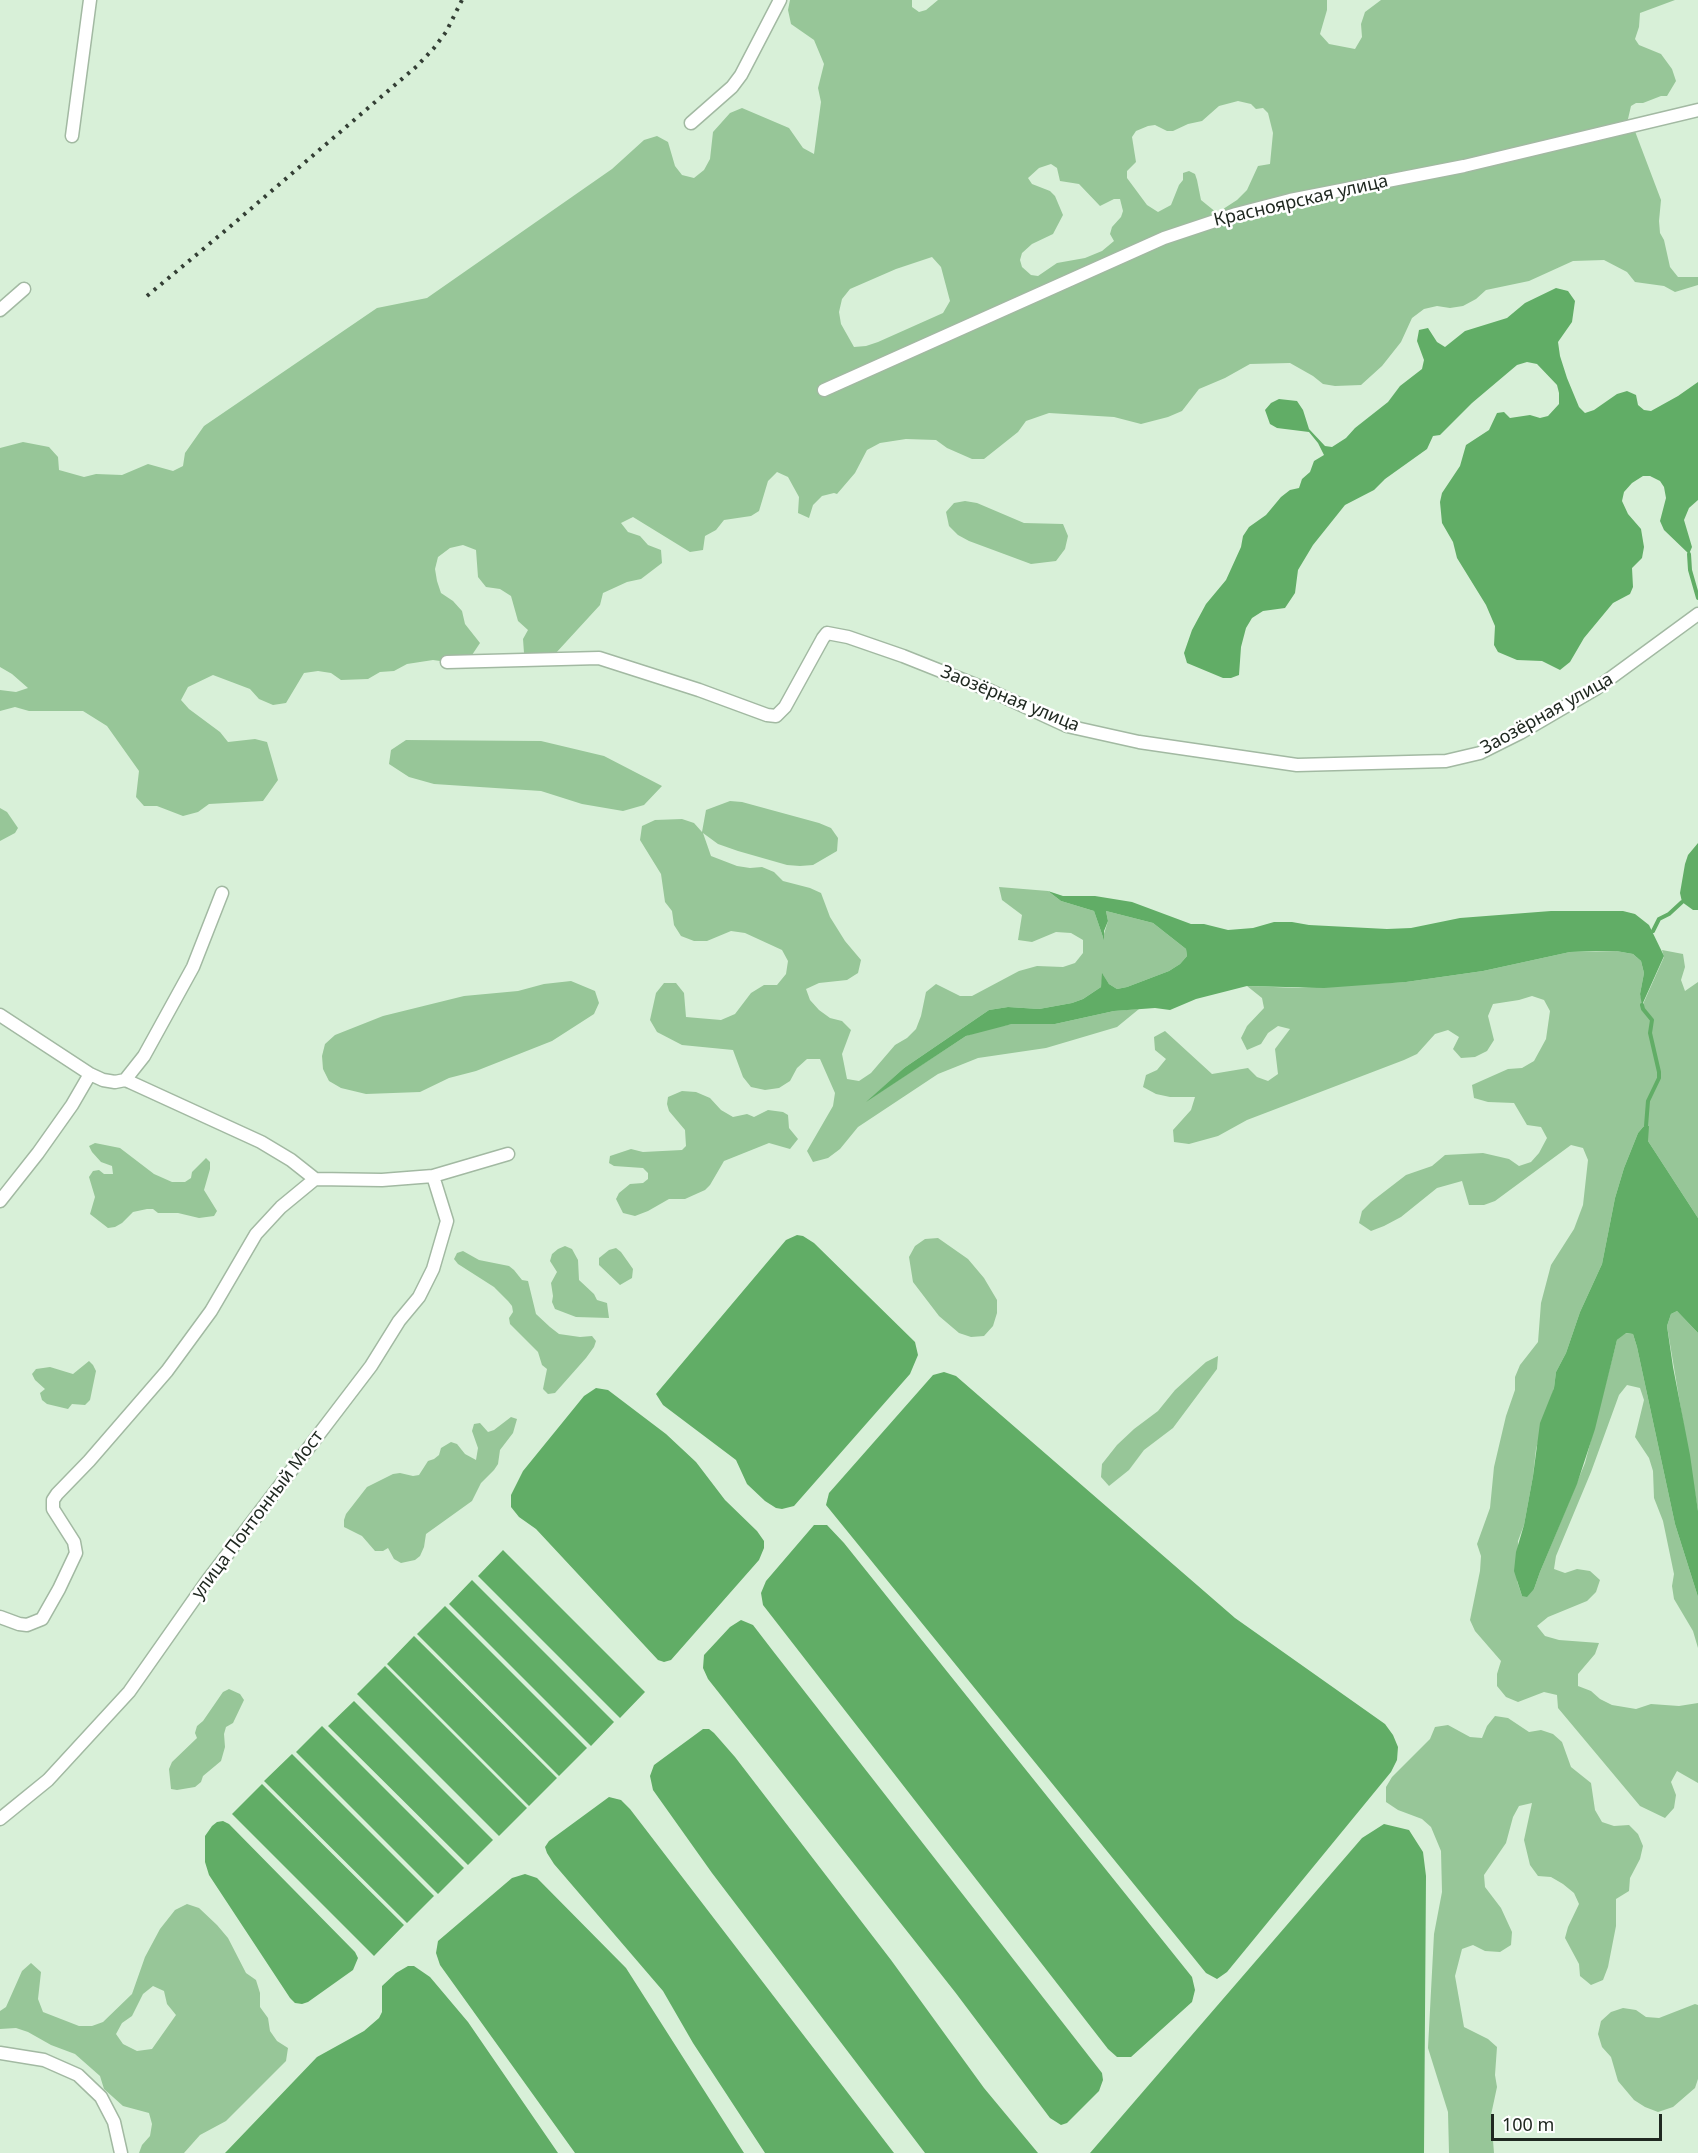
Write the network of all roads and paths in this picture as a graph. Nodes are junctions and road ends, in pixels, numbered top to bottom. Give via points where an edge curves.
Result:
1 (90, 0) edge
2 (780, 0) edge
3 (1698, 111) edge
4 (691, 123) dead end
5 (72, 136) dead end
6 (24, 289) dead end
7 (0, 310) edge
8 (824, 390) dead end
9 (1698, 614) edge
10 (447, 662) dead end
11 (222, 893) dead end
12 (0, 1015) edge
13 (90, 1074) junction
14 (125, 1080) junction
15 (508, 1154) dead end
16 (433, 1176) junction
17 (315, 1179) junction
18 (0, 1201) edge
19 (0, 1617) edge
20 (0, 1819) edge
21 (0, 2053) edge
22 (121, 2153) edge

1 - 5 street
2 - 4 street via 741,75
3 - 8 street, Красноярская улица via 1236,214 1164,238
6 - 7 street
9 - 10 street, Заозёрная улица via 1597,687 1520,733 1480,753 1446,761 1297,765 1139,742 1066,726 925,665 827,633 776,716 599,658
11 - 14 street via 193,967 144,1056
12 - 13 street
13 - 14 street via 103,1080
13 - 18 street via 38,1153
14 - 17 street via 261,1142
15 - 16 street
16 - 17 street
16 - 20 street, улица Понтонный Мост via 447,1221 433,1269 419,1298 129,1692 48,1780
17 - 19 street via 256,1234 211,1311 167,1371 53,1500 52,1509 74,1542 76,1553 42,1618 19,1624
21 - 22 street via 44,2060 78,2075 101,2097 114,2122

